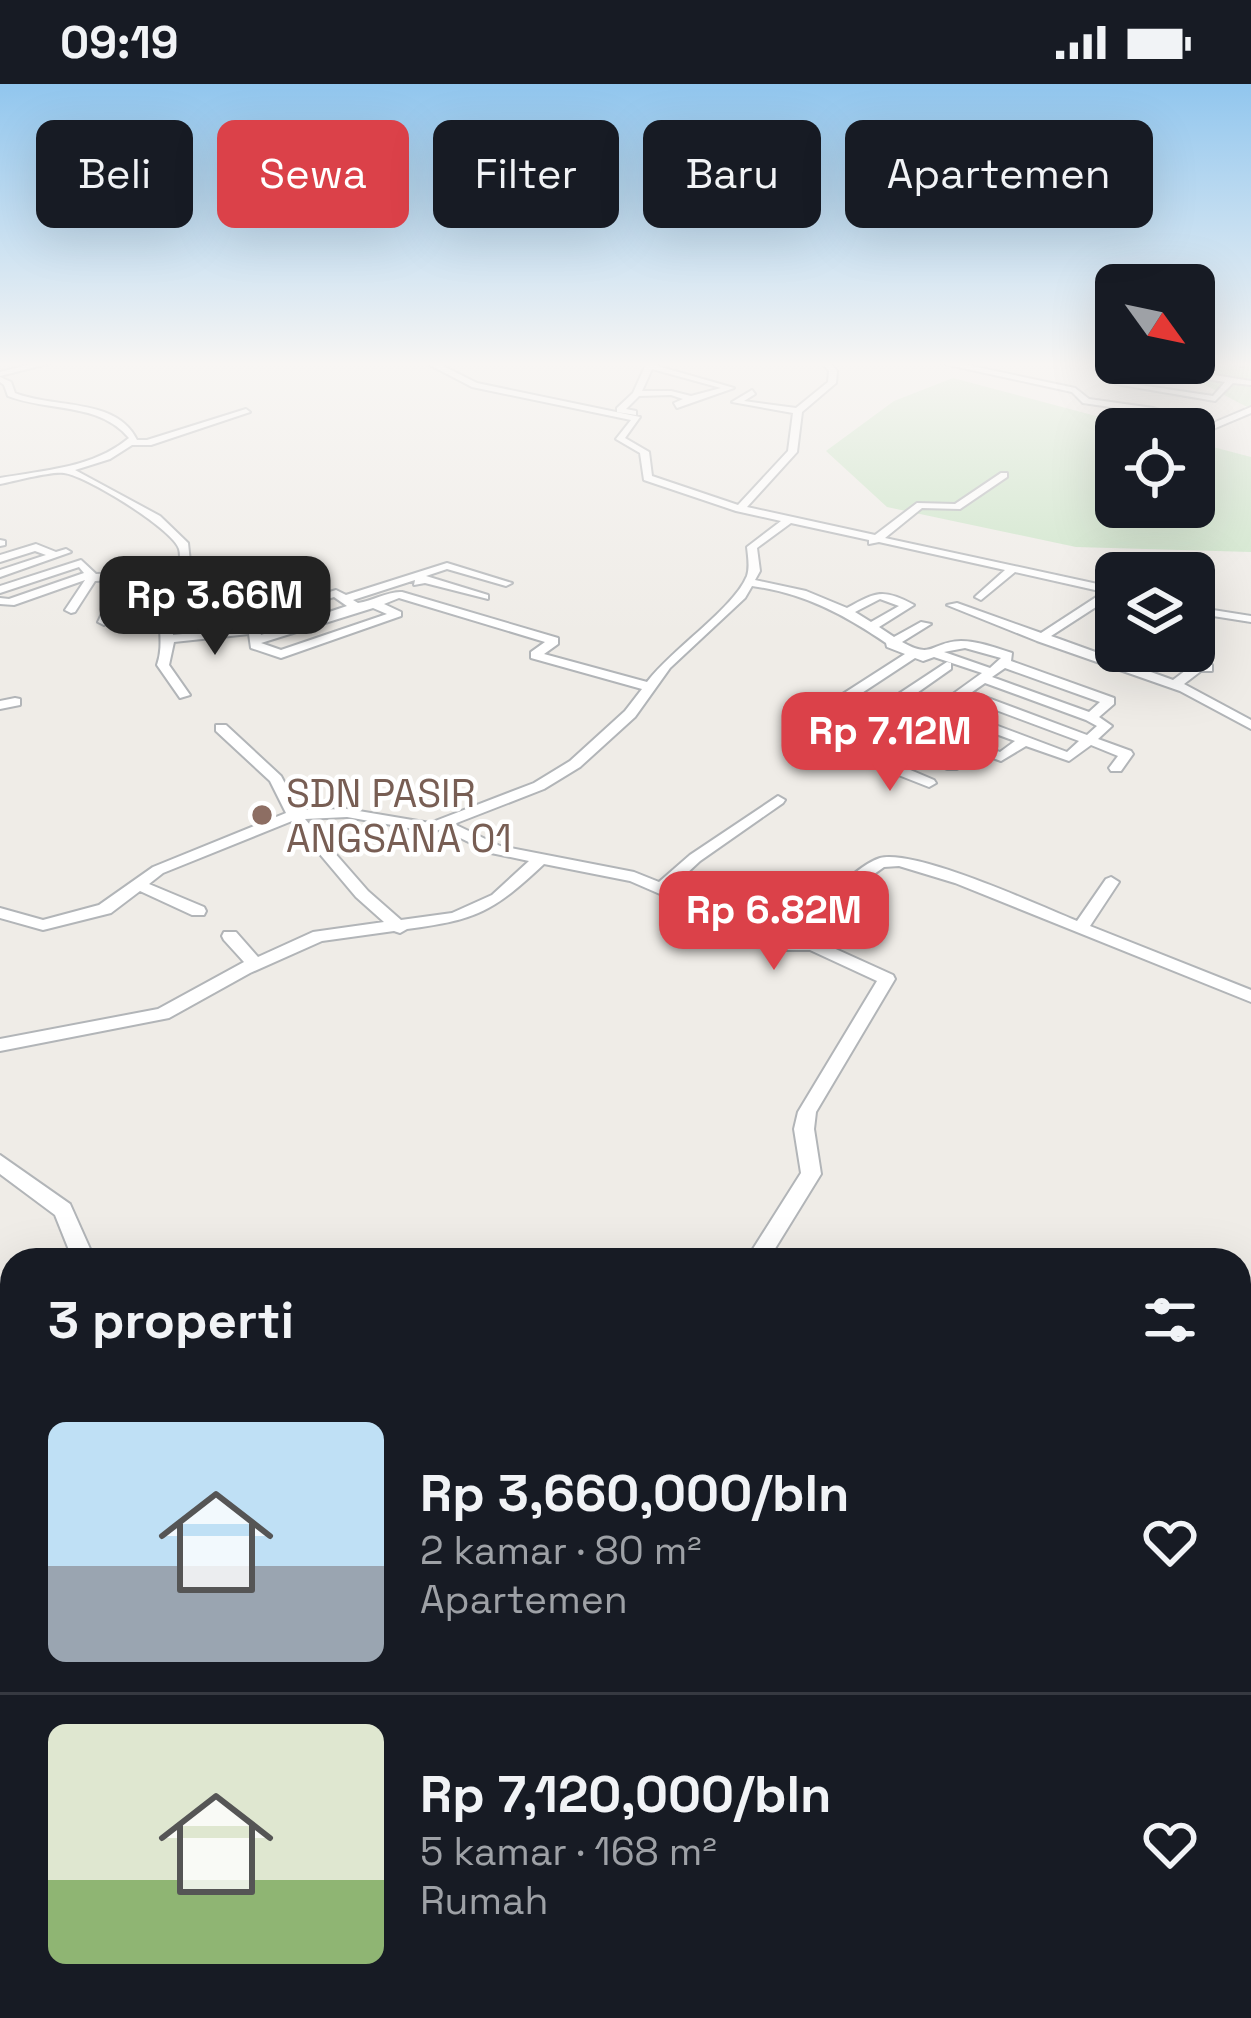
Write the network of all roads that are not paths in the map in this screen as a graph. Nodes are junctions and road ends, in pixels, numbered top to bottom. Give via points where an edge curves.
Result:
1 (107, 452) edge
2 (644, 452) edge
3 (792, 452) edge
4 (65, 469) junction
5 (1004, 475) dead end
6 (0, 481) edge
7 (740, 509) junction
8 (788, 521) junction
9 (873, 542) junction
10 (0, 559) edge
11 (1015, 567) junction
12 (0, 574) edge
13 (126, 575) junction
14 (426, 576) junction
15 (92, 578) junction
16 (506, 583) dead end
17 (751, 583) junction
18 (1095, 586) edge
19 (0, 590) edge
20 (44, 592) junction
21 (398, 594) junction
22 (484, 597) dead end
23 (981, 597) dead end
24 (0, 601) edge
25 (351, 603) junction
26 (1095, 603) edge
27 (374, 604) junction
28 (953, 605) dead end
29 (71, 610) dead end
30 (34, 611) dead end
31 (847, 612) junction
32 (1215, 613) edge
33 (143, 616) dead end
34 (1251, 619) edge
35 (104, 622) dead end
36 (925, 624) dead end
37 (869, 628) junction
38 (255, 635) junction
39 (1041, 638) junction
40 (171, 639) junction
41 (891, 644) junction
42 (933, 652) junction
43 (909, 656) junction
44 (993, 671) junction
45 (1191, 672) edge
46 (1174, 685) junction
47 (647, 686) junction
48 (962, 693) junction
49 (184, 695) dead end
50 (903, 695) junction
51 (940, 709) junction
52 (1091, 717) junction
53 (862, 723) junction
54 (1251, 724) edge
55 (917, 725) junction
56 (221, 728) dead end
57 (1089, 740) junction
58 (1024, 741) junction
59 (895, 742) junction
60 (871, 759) junction
61 (952, 766) dead end
62 (1116, 768) dead end
63 (928, 783) dead end
64 (778, 800) dead end
65 (294, 815) junction
66 (445, 825) junction
67 (538, 861) junction
68 (1111, 882) dead end
69 (137, 884) junction
70 (661, 889) junction
71 (198, 911) dead end
72 (0, 913) edge
73 (733, 919) junction
74 (400, 928) junction
75 (1080, 928) junction
76 (230, 936) dead end
77 (255, 964) junction
78 (1251, 996) edge
79 (0, 1045) edge
80 (0, 1163) edge
81 (79, 1248) edge
82 (765, 1248) edge

1 - 4 street
2 - 7 street via 647,478
3 - 7 street
4 - 6 street
4 - 40 street via 163,522 184,543 166,608
5 - 9 street via 957,507 920,505
7 - 8 street
8 - 9 street
8 - 17 street via 752,547
9 - 11 street
10 - 12 street via 36,547 61,554
11 - 18 street
11 - 23 street
13 - 15 street
13 - 33 street via 163,575
13 - 35 street
14 - 16 street via 447,566
14 - 21 street
14 - 22 street
14 - 25 street
15 - 19 street via 81,563
15 - 20 street
15 - 29 street
17 - 31 street
17 - 47 street
20 - 24 street
20 - 30 street
21 - 27 street
21 - 47 street via 554,641 535,655
25 - 27 street
25 - 38 street
25 - 38 street via 337,593 252,619
26 - 39 street
27 - 38 street via 396,616 280,654 255,645
28 - 39 street
31 - 37 street
31 - 37 street via 879,595 908,605
32 - 34 street
36 - 41 street
37 - 41 street
38 - 40 street
39 - 46 street
40 - 49 street via 164,669
41 - 43 street
42 - 43 street
42 - 44 street
42 - 44 street via 966,643 1008,656
43 - 50 street via 943,669
43 - 53 street via 829,710
44 - 48 street
44 - 52 street
44 - 52 street via 1109,701
45 - 46 street
46 - 54 street
47 - 66 street via 630,714 562,773
48 - 51 street
48 - 57 street
50 - 51 street
50 - 53 street
51 - 55 street
51 - 58 street
52 - 57 street via 1105,726
53 - 60 street via 826,748
55 - 58 street via 1001,757
55 - 59 street
56 - 65 street via 276,779
57 - 58 street via 1069,758
57 - 62 street via 1126,754
59 - 60 street
59 - 61 street
60 - 63 street
64 - 70 street
65 - 66 street
65 - 69 street
65 - 74 street
66 - 67 street
67 - 70 street via 626,874
67 - 74 street via 486,906
68 - 75 street
69 - 71 street
69 - 72 street via 112,905 52,925
70 - 73 street
73 - 75 street via 785,880 836,896 895,861
73 - 82 street via 776,946 812,945 887,979 807,1112 811,1174
74 - 77 street via 320,936
75 - 78 street
76 - 77 street
77 - 79 street via 163,1014
80 - 81 street via 63,1210

